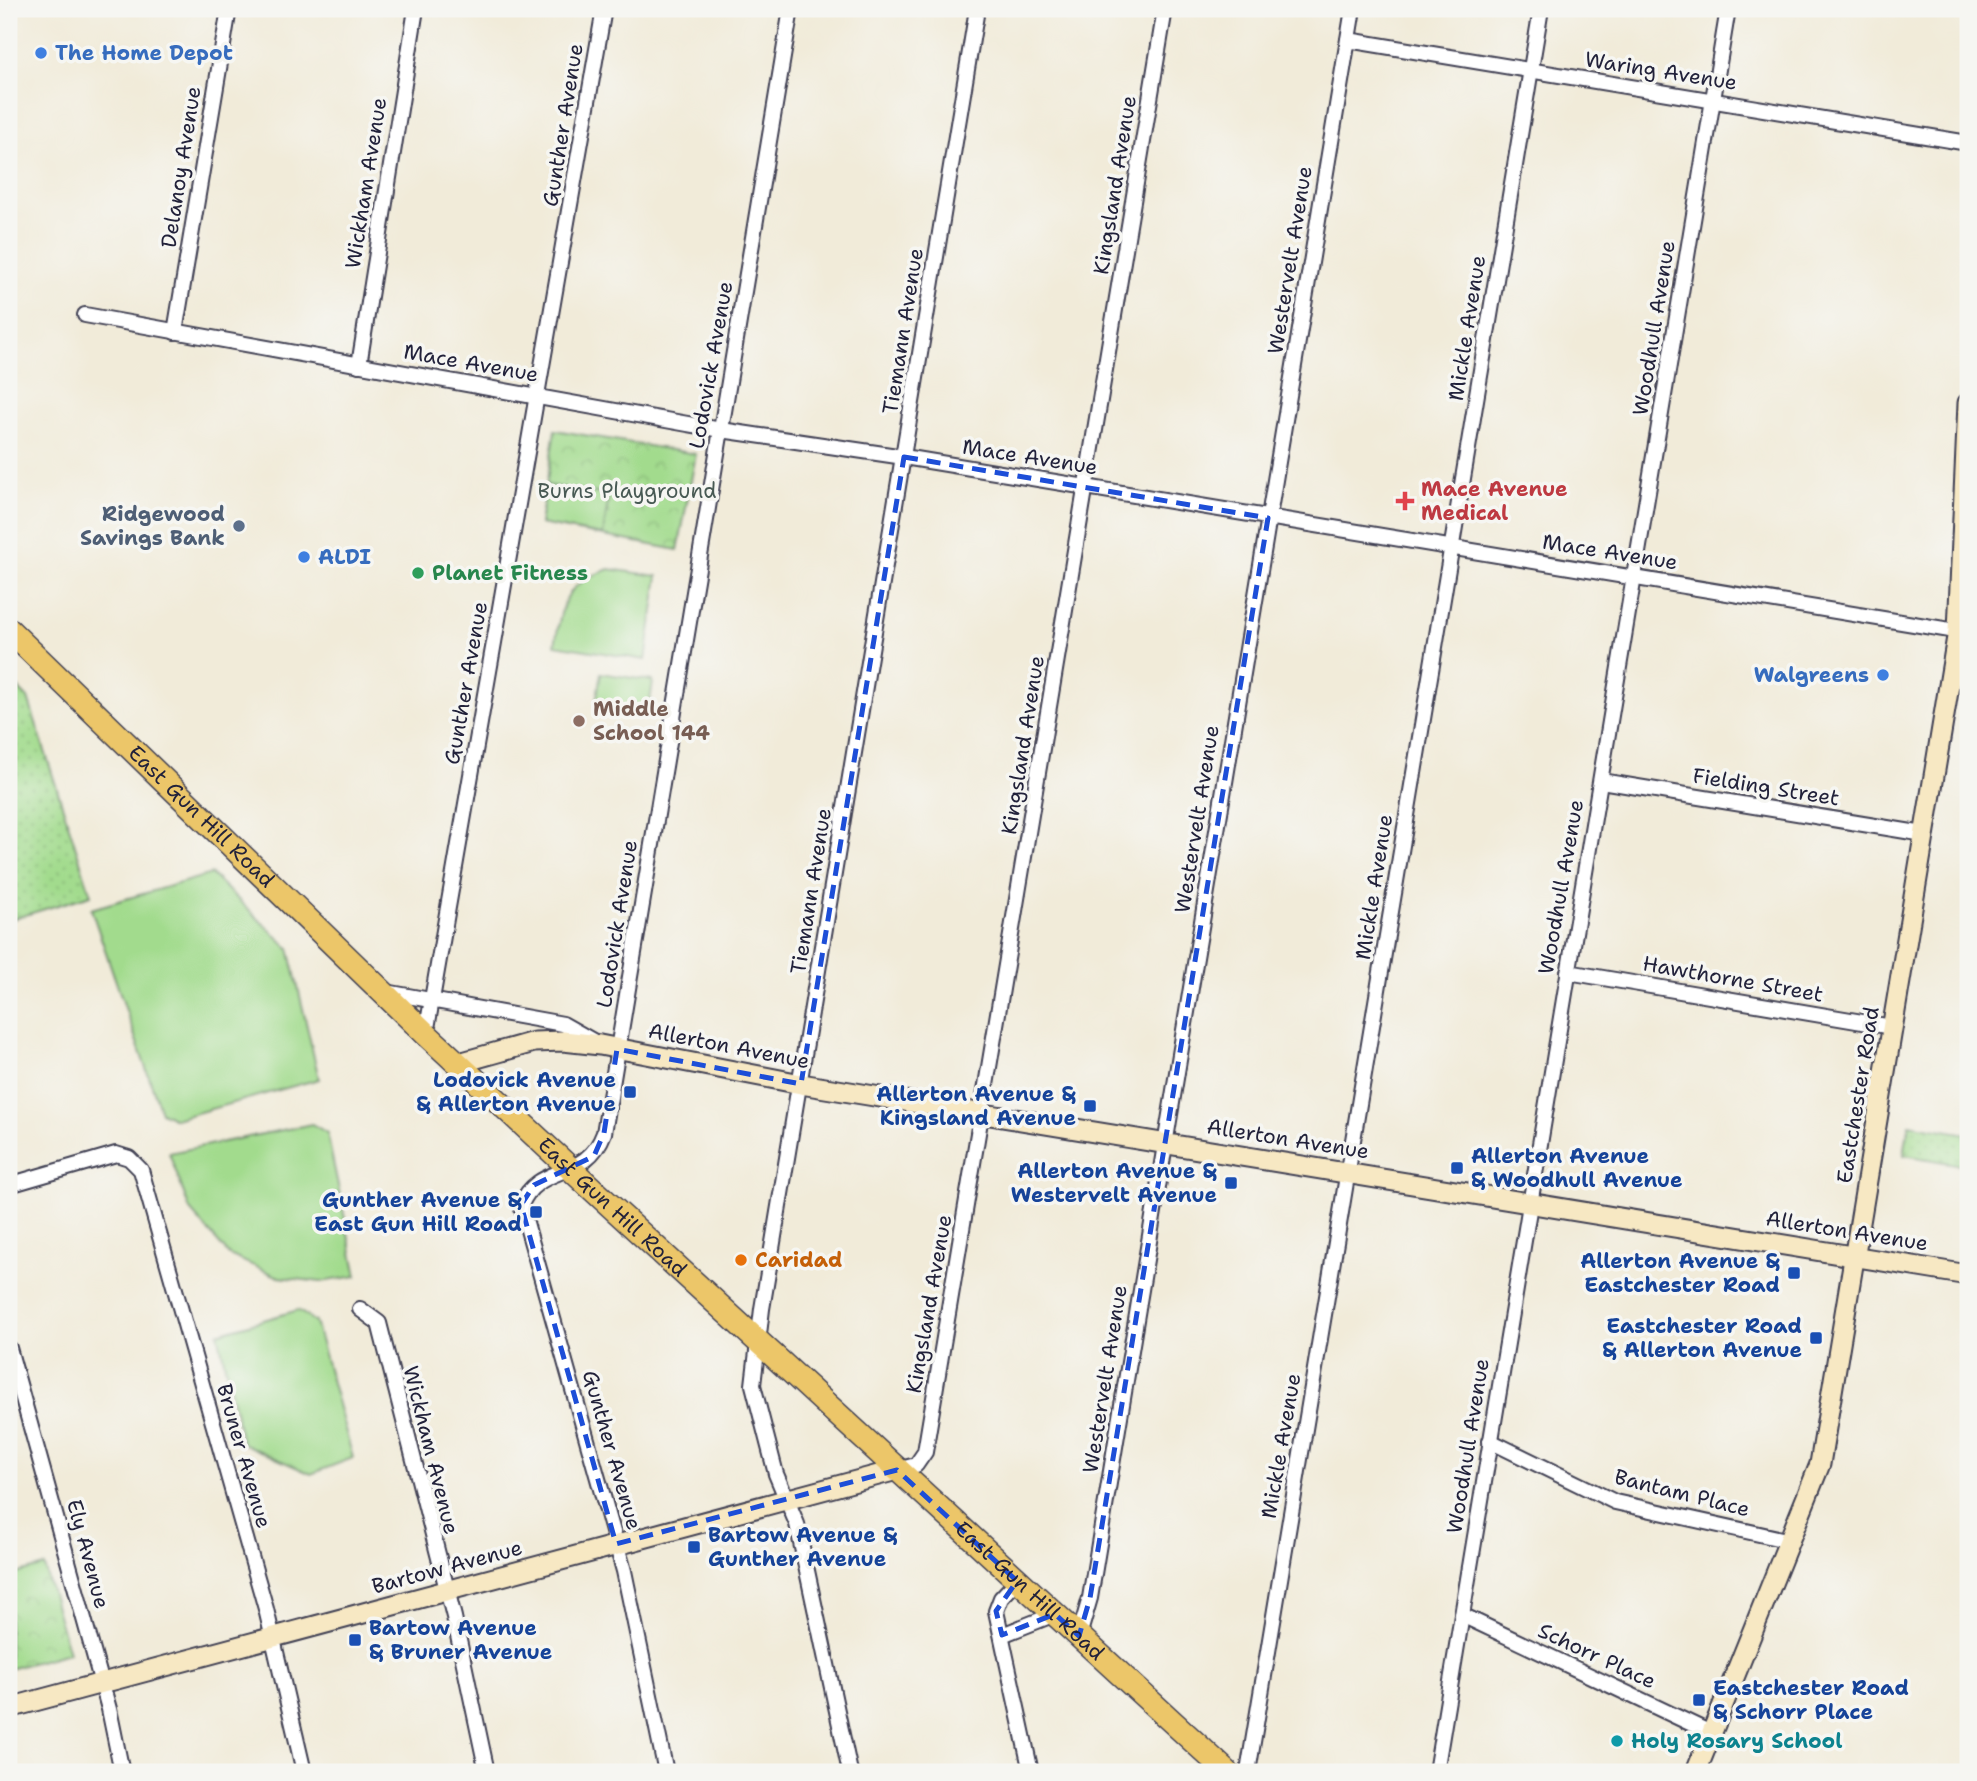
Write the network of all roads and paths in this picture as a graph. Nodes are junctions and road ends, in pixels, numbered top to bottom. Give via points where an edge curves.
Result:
1 (229, 9) edge
2 (416, 9) edge
3 (604, 9) edge
4 (791, 9) edge
5 (977, 9) edge
6 (1162, 9) edge
7 (1353, 9) edge
8 (1541, 9) edge
9 (1728, 9) edge
10 (1348, 40) junction
11 (1531, 71) junction
12 (1713, 101) junction
13 (1968, 143) edge
14 (85, 315) dead end
15 (175, 332) junction
16 (359, 365) junction
17 (538, 396) junction
18 (1968, 403) edge
19 (721, 429) junction
20 (904, 457) junction
21 (1087, 487) junction
22 (1268, 518) junction
23 (1451, 548) junction
24 (1634, 578) junction
25 (9, 630) edge
26 (1963, 632) edge
27 (1601, 781) junction
28 (1924, 834) junction
29 (1568, 972) junction
30 (383, 992) junction
31 (432, 1000) junction
32 (1892, 1027) junction
33 (426, 1034) junction
34 (608, 1047) junction
35 (459, 1063) junction
36 (801, 1084) junction
37 (983, 1111) junction
38 (1165, 1142) junction
39 (571, 1169) junction
40 (1349, 1172) junction
41 (9, 1185) edge
42 (1531, 1202) junction
43 (1854, 1256) junction
44 (1968, 1275) edge
45 (360, 1309) dead end
46 (757, 1343) junction
47 (9, 1348) edge
48 (1490, 1441) junction
49 (897, 1470) junction
50 (788, 1498) junction
51 (1791, 1541) junction
52 (616, 1544) junction
53 (1017, 1581) junction
54 (446, 1590) junction
55 (1055, 1614) junction
56 (1462, 1615) junction
57 (1002, 1635) junction
58 (1079, 1636) junction
59 (273, 1637) junction
60 (101, 1683) junction
61 (9, 1708) edge
62 (1713, 1734) junction
63 (122, 1772) edge
64 (304, 1772) edge
65 (487, 1772) edge
66 (666, 1772) edge
67 (850, 1772) edge
68 (1031, 1772) edge
69 (1227, 1772) edge
70 (1248, 1772) edge
71 (1436, 1772) edge
72 (1696, 1772) edge

1 - 15 street, Delanoy Avenue
2 - 16 street, Wickham Avenue
3 - 17 street, Gunther Avenue
4 - 19 street, Lodovick Avenue
5 - 20 street, Tiemann Avenue
6 - 21 street, Kingsland Avenue
7 - 10 street, Westervelt Avenue
8 - 11 street, Mickle Avenue
9 - 12 street, Woodhull Avenue
10 - 11 street, Waring Avenue
10 - 22 street, Westervelt Avenue
11 - 12 street, Waring Avenue
11 - 23 street, Mickle Avenue
12 - 13 street, Waring Avenue
12 - 24 street, Woodhull Avenue
14 - 15 street, Mace Avenue
15 - 16 street, Mace Avenue
16 - 17 street, Mace Avenue
17 - 19 street, Mace Avenue
17 - 31 street, Gunther Avenue
18 - 26 main road, Eastchester Road
19 - 20 street, Mace Avenue
19 - 34 street, Lodovick Avenue
20 - 21 street, Mace Avenue
20 - 36 street, Tiemann Avenue
21 - 22 street, Mace Avenue
21 - 37 street, Kingsland Avenue
22 - 23 street, Mace Avenue
22 - 38 street, Westervelt Avenue
23 - 24 street, Mace Avenue
23 - 40 street, Mickle Avenue
24 - 26 street, Mace Avenue
24 - 27 street, Woodhull Avenue
25 - 30 main road, East Gun Hill Road
26 - 28 main road, Eastchester Road
27 - 28 street, Fielding Street
27 - 29 street, Woodhull Avenue
28 - 32 main road, Eastchester Road
29 - 32 street, Hawthorne Street
29 - 42 street, Woodhull Avenue
30 - 31 street, Allerton Avenue
30 - 33 main road, East Gun Hill Road
31 - 33 street, Gunther Avenue
31 - 34 street, Allerton Avenue via 563,1024
32 - 43 main road, Eastchester Road
33 - 35 main road, East Gun Hill Road
34 - 35 main road, Allerton Avenue via 534,1042
34 - 36 main road, Allerton Avenue
34 - 39 street, Lodovick Avenue via 600,1145 594,1156
35 - 39 main road, East Gun Hill Road
36 - 37 main road, Allerton Avenue
36 - 46 street, Tiemann Avenue
37 - 38 main road, Allerton Avenue
37 - 49 street, Kingsland Avenue via 925,1452 916,1465
38 - 40 main road, Allerton Avenue
38 - 58 street, Westervelt Avenue via 1090,1598
39 - 46 main road, East Gun Hill Road
39 - 52 street, Gunther Avenue via 534,1185 521,1205
40 - 42 main road, Allerton Avenue
40 - 70 street, Mickle Avenue
41 - 59 street, Bruner Avenue via 116,1154 129,1158 141,1170
42 - 43 main road, Allerton Avenue
42 - 48 street, Woodhull Avenue
43 - 44 main road, Allerton Avenue
43 - 51 main road, Eastchester Road via 1820,1464
45 - 54 street, Wickham Avenue via 379,1324
46 - 49 main road, East Gun Hill Road
46 - 50 street, Tiemann Avenue via 752,1385 776,1474
47 - 60 street, Ely Avenue
48 - 51 street, Bantam Place via 1615,1502
48 - 56 street, Woodhull Avenue
49 - 50 main road, Bartow Avenue
49 - 53 main road, East Gun Hill Road
50 - 52 main road, Bartow Avenue
50 - 67 street, Tiemann Avenue
51 - 62 main road, Eastchester Road
52 - 54 main road, Bartow Avenue
52 - 66 street, Gunther Avenue
53 - 55 main road, East Gun Hill Road
53 - 57 street via 996,1611
54 - 59 main road, Bartow Avenue
54 - 65 street, Wickham Avenue
55 - 57 street
55 - 58 main road, East Gun Hill Road
56 - 62 street, Schorr Place
56 - 71 street, Woodhull Avenue
57 - 68 street
58 - 69 main road, East Gun Hill Road
59 - 60 main road, Bartow Avenue
59 - 64 street, Bruner Avenue
60 - 61 main road, Bartow Avenue
60 - 63 street, Ely Avenue
62 - 72 main road, Eastchester Road

